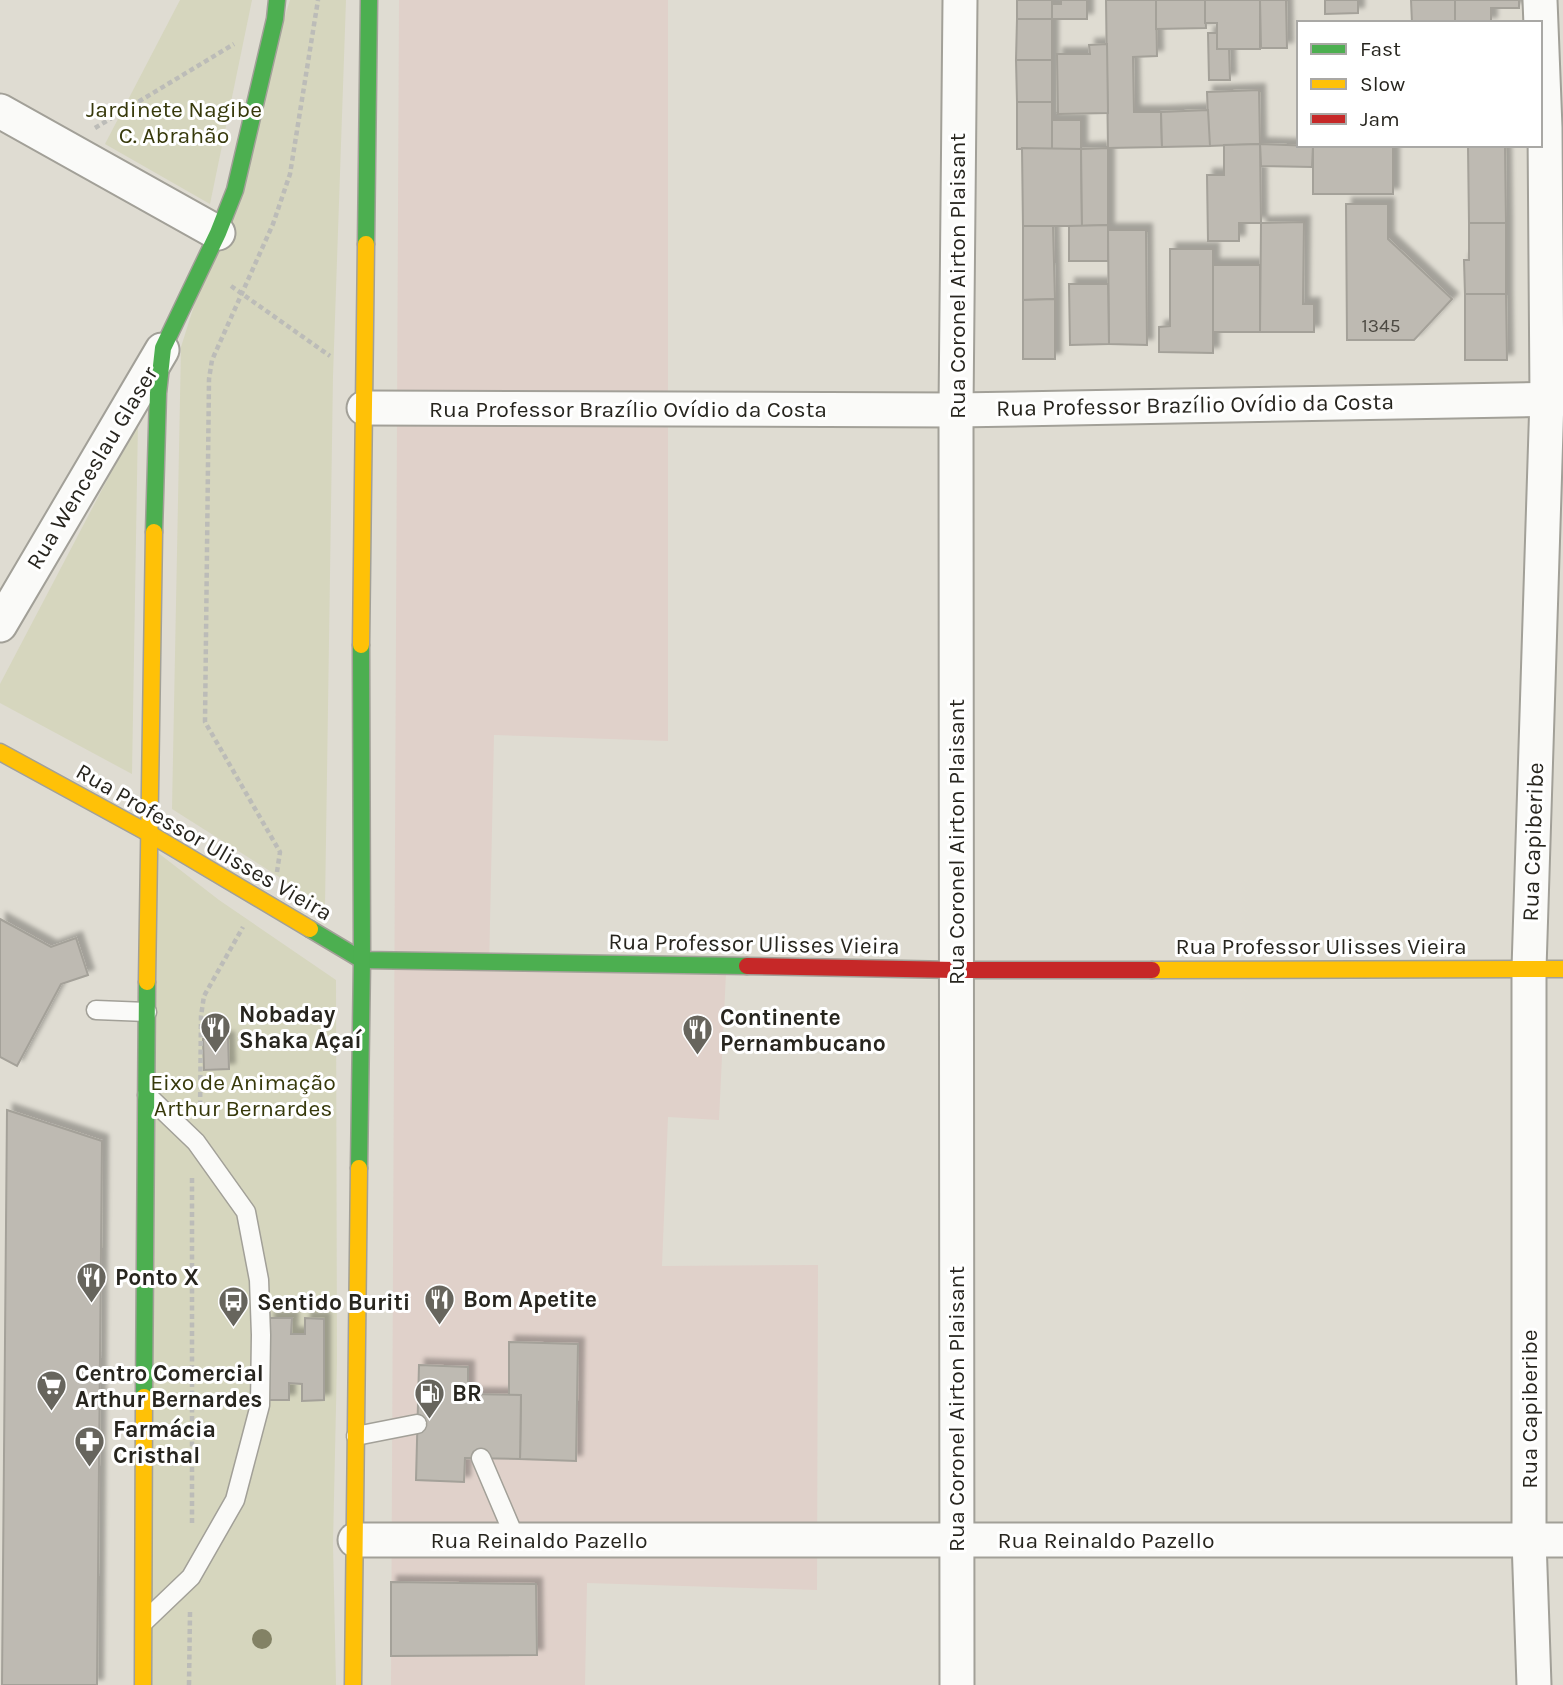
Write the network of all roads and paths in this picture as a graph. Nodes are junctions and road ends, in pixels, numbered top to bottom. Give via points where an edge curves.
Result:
1 (277, 0) edge
2 (318, 0) edge
3 (369, 0) edge
4 (960, 0) edge
5 (1540, 0) edge
6 (275, 19) junction
7 (1541, 21) edge
8 (1542, 51) edge
9 (0, 111) edge
10 (64, 146) junction
11 (218, 233) junction
12 (202, 265) junction
13 (242, 293) junction
14 (163, 348) junction
15 (364, 394) junction
16 (1555, 398) edge
17 (956, 410) junction
18 (0, 625) edge
19 (0, 752) edge
20 (150, 834) junction
21 (279, 869) dead end
22 (245, 923) dead end
23 (362, 960) junction
24 (1530, 969) junction
25 (1563, 969) edge
26 (955, 970) junction
27 (96, 1010) dead end
28 (147, 1012) junction
29 (145, 1092) junction
30 (201, 1110) dead end
31 (192, 1176) dead end
32 (417, 1424) dead end
33 (356, 1436) junction
34 (481, 1458) dead end
35 (192, 1527) dead end
36 (355, 1540) junction
37 (516, 1540) junction
38 (956, 1540) junction
39 (1529, 1540) junction
40 (1563, 1540) edge
41 (190, 1612) dead end
42 (144, 1622) junction
43 (143, 1685) edge
44 (189, 1685) edge
45 (353, 1685) edge
46 (957, 1685) edge
47 (1534, 1685) edge

1 - 6 main road
2 - 13 path via 290,174
3 - 15 main road
4 - 17 street, Rua Coronel Airton Plaisant
5 - 7 street, Rua Capiberibe
6 - 10 path
6 - 11 main road via 235,190
8 - 16 street, Rua Capiberibe
9 - 10 street
10 - 11 street
11 - 12 main road
12 - 13 path
12 - 14 main road
13 - 15 path
13 - 21 path via 212,360 209,379 205,722 280,852
14 - 18 street, Rua Wenceslau Glaser
14 - 20 main road via 152,593
15 - 17 street, Rua Professor Brazílio Ovídio da Costa
15 - 23 main road
16 - 17 street, Rua Professor Brazílio Ovídio da Costa
16 - 24 street, Rua Capiberibe
17 - 26 street, Rua Coronel Airton Plaisant
19 - 20 main road, Rua Professor Ulisses Vieira
20 - 23 main road, Rua Professor Ulisses Vieira
20 - 28 main road
22 - 30 path via 204,996
23 - 26 main road, Rua Professor Ulisses Vieira
23 - 33 main road
24 - 25 main road, Rua Professor Ulisses Vieira
24 - 26 main road, Rua Professor Ulisses Vieira
24 - 39 street, Rua Capiberibe
26 - 38 street, Rua Coronel Airton Plaisant
27 - 28 lane
28 - 29 main road
29 - 42 main road
29 - 42 lane via 197,1142 246,1212 259,1280 261,1335 260,1405 235,1500 191,1577
31 - 35 path
32 - 33 lane
33 - 36 main road
34 - 37 lane
36 - 37 street, Rua Reinaldo Pazello
36 - 45 main road
37 - 38 street, Rua Reinaldo Pazello
38 - 39 street, Rua Reinaldo Pazello
38 - 46 street, Rua Coronel Airton Plaisant
39 - 40 street, Rua Reinaldo Pazello
39 - 47 street, Rua Capiberibe
41 - 44 path
42 - 43 main road

